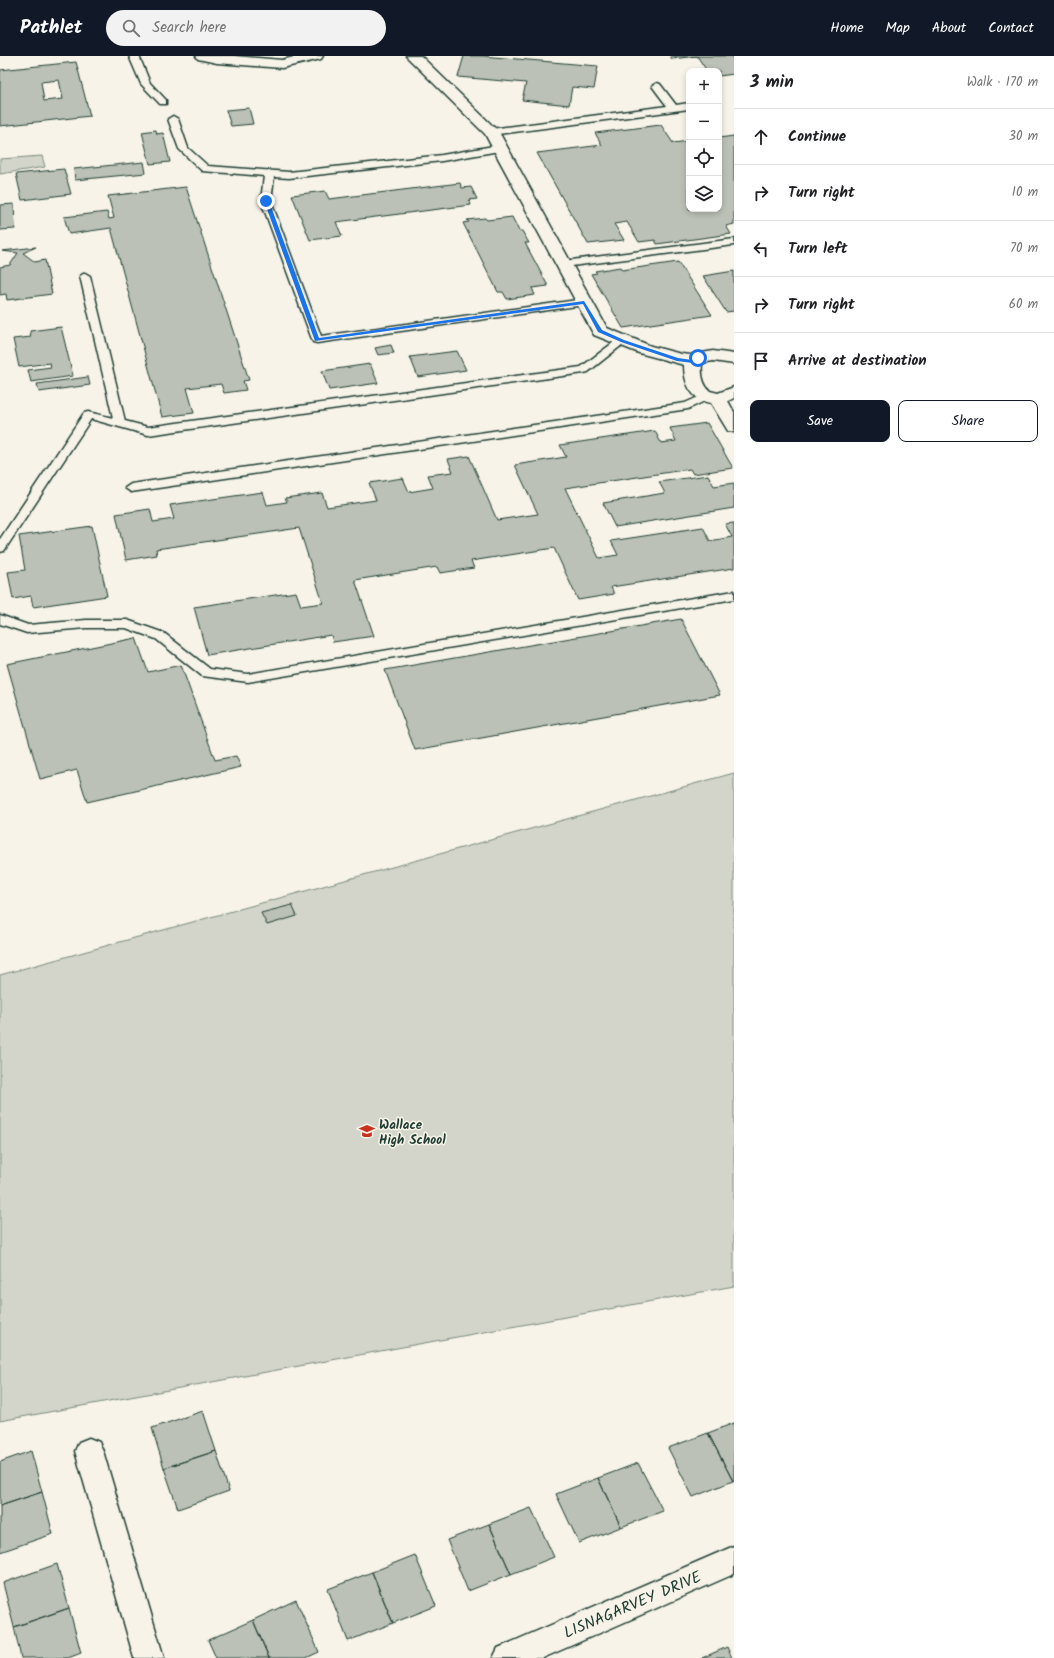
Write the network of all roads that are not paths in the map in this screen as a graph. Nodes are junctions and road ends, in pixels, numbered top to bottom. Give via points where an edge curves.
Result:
1 (134, 56) edge
2 (203, 56) edge
3 (316, 56) edge
4 (413, 56) edge
5 (658, 86) dead end
6 (163, 102) dead end
7 (686, 106) edge
8 (673, 108) junction
9 (173, 120) dead end
10 (491, 132) junction
11 (499, 148) junction
12 (269, 174) junction
13 (734, 242) edge
14 (564, 264) junction
15 (85, 276) dead end
16 (584, 302) junction
17 (622, 341) junction
18 (734, 359) edge
19 (693, 361) junction
20 (734, 392) edge
21 (711, 398) junction
22 (120, 424) junction
23 (734, 427) edge
24 (131, 488) dead end
25 (0, 548) edge
26 (734, 595) edge
27 (0, 619) edge
28 (89, 1450) dead end
29 (734, 1560) edge
30 (149, 1658) edge
31 (508, 1658) edge

1 - 6 lane via 146,84
2 - 3 street via 282,64
4 - 10 street
5 - 8 lane
7 - 8 lane
8 - 10 lane
9 - 12 lane via 184,149 205,169
10 - 11 street
11 - 12 lane via 442,158 289,175
11 - 14 street
12 - 16 lane via 266,201 317,340
13 - 14 lane
14 - 16 street
15 - 22 lane
16 - 17 street via 600,331
17 - 19 street via 677,359
17 - 22 lane via 584,370 148,431
18 - 19 street via 710,356
19 - 21 street via 692,370 699,391
20 - 21 street
21 - 23 street
21 - 24 lane via 688,406
22 - 25 lane via 88,415
26 - 27 lane via 248,678 207,673 160,636 127,624 86,624 27,629
28 - 30 street
29 - 31 street, LISNAGARVEY DRIVE

